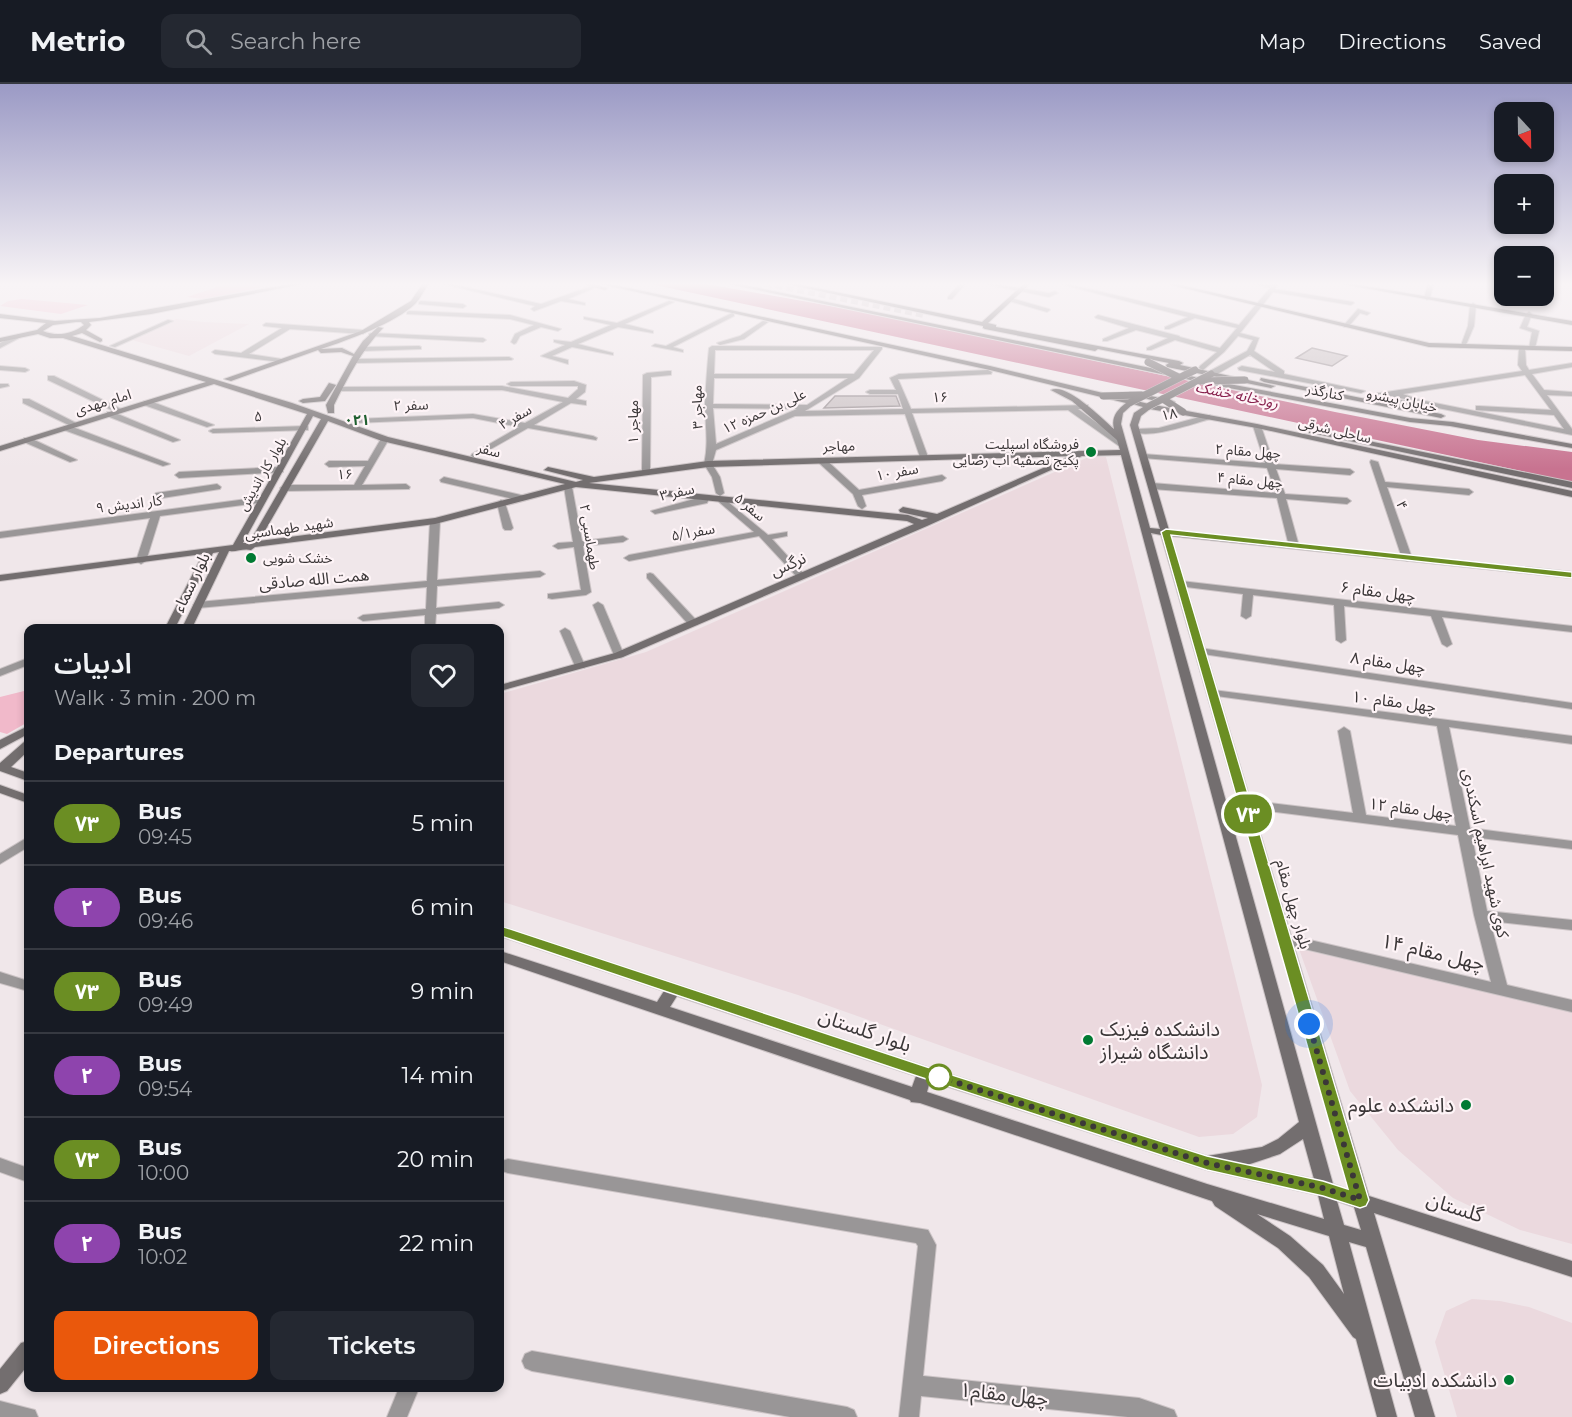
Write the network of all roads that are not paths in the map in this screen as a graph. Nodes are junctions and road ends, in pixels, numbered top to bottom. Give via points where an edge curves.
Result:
1 (94, 345) edge
2 (259, 345) edge
3 (331, 345) edge
4 (358, 345) edge
5 (363, 345) edge
6 (568, 345) edge
7 (576, 345) edge
8 (673, 345) edge
9 (716, 345) edge
10 (868, 345) edge
11 (879, 345) edge
12 (907, 345) edge
13 (1030, 345) edge
14 (1062, 345) edge
15 (1083, 345) edge
16 (1102, 345) edge
17 (1158, 345) edge
18 (1203, 345) edge
19 (1227, 345) edge
20 (1254, 345) edge
21 (1436, 345) edge
22 (113, 346) edge
23 (655, 346) dead end
24 (1462, 346) joint
25 (419, 348) dead end
26 (667, 348) junction
27 (712, 348) junction
28 (880, 348) junction
29 (1522, 348) junction
30 (1532, 348) joint
31 (362, 349) junction
32 (1149, 349) dead end
33 (1572, 349) edge
34 (681, 351) dead end
35 (1222, 351) junction
36 (215, 352) dead end
37 (311, 352) junction
38 (1251, 352) junction
39 (351, 354) junction
40 (611, 354) dead end
41 (243, 355) junction
42 (509, 359) dead end
43 (280, 360) junction
44 (355, 361) junction
45 (565, 362) dead end
46 (1148, 362) junction
47 (1164, 362) junction
48 (1572, 365) edge
49 (0, 368) edge
50 (1242, 368) dead end
51 (1199, 369) junction
52 (25, 370) dead end
53 (988, 372) junction
54 (1215, 372) junction
55 (1528, 372) junction
56 (668, 373) dead end
57 (710, 376) junction
58 (856, 376) junction
59 (1285, 376) junction
60 (1178, 377) junction
61 (51, 378) dead end
62 (228, 379) junction
63 (1245, 380) junction
64 (1264, 380) junction
65 (1197, 381) junction
66 (214, 382) junction
67 (502, 388) junction
68 (339, 389) junction
69 (870, 392) dead end
70 (901, 392) junction
71 (1543, 392) junction
72 (1389, 394) junction
73 (1572, 394) edge
74 (1146, 395) junction
75 (1359, 395) junction
76 (1380, 395) junction
77 (1102, 396) junction
78 (1163, 399) junction
79 (1496, 399) dead end
80 (26, 401) dead end
81 (303, 401) junction
82 (569, 401) junction
83 (1131, 402) junction
84 (1418, 402) junction
85 (147, 403) junction
86 (583, 403) dead end
87 (710, 406) junction
88 (1149, 406) junction
89 (1436, 406) junction
90 (809, 407) junction
91 (1069, 407) junction
92 (1085, 407) junction
93 (1503, 409) junction
94 (121, 411) junction
95 (909, 412) junction
96 (1183, 412) junction
97 (311, 413) junction
98 (1557, 413) junction
99 (110, 414) junction
100 (796, 414) junction
101 (329, 415) junction
102 (1207, 417) junction
103 (356, 421) junction
104 (1453, 424) junction
105 (71, 426) junction
106 (527, 426) junction
107 (1257, 426) junction
108 (305, 428) junction
109 (1136, 431) junction
110 (1572, 435) edge
111 (593, 438) dead end
112 (385, 439) junction
113 (27, 440) junction
114 (176, 440) dead end
115 (1122, 445) junction
116 (1572, 445) edge
117 (0, 448) edge
118 (712, 449) junction
119 (1084, 453) junction
120 (475, 456) junction
121 (1143, 456) junction
122 (924, 457) junction
123 (74, 460) dead end
124 (821, 460) junction
125 (1374, 462) dead end
126 (369, 463) junction
127 (166, 464) dead end
128 (329, 464) dead end
129 (708, 464) junction
130 (1271, 466) junction
131 (280, 470) junction
132 (646, 471) junction
133 (1350, 472) dead end
134 (179, 475) dead end
135 (942, 478) dead end
136 (596, 479) junction
137 (444, 480) dead end
138 (1380, 484) junction
139 (1572, 485) edge
140 (573, 486) junction
141 (1152, 486) junction
142 (218, 487) dead end
143 (406, 487) dead end
144 (284, 488) junction
145 (356, 488) junction
146 (189, 492) junction
147 (1469, 492) dead end
148 (857, 493) junction
149 (1572, 494) edge
150 (156, 496) dead end
151 (1281, 496) junction
152 (721, 497) junction
153 (522, 498) junction
154 (705, 499) junction
155 (262, 500) junction
156 (1347, 501) dead end
157 (501, 503) junction
158 (862, 506) junction
159 (189, 509) junction
160 (655, 511) dead end
161 (156, 514) junction
162 (912, 515) junction
163 (940, 517) junction
164 (435, 521) junction
165 (924, 524) junction
166 (508, 528) dead end
167 (1145, 530) junction
168 (1166, 532) junction
169 (784, 534) dead end
170 (0, 535) edge
171 (763, 536) junction
172 (623, 539) dead end
173 (578, 544) junction
174 (558, 546) dead end
175 (1294, 546) junction
176 (251, 547) junction
177 (230, 550) junction
178 (209, 552) junction
179 (629, 558) dead end
180 (1407, 558) junction
181 (141, 561) junction
182 (540, 574) dead end
183 (800, 575) junction
184 (1572, 575) edge
185 (650, 576) dead end
186 (0, 578) edge
187 (432, 583) junction
188 (1180, 584) junction
189 (1248, 591) junction
190 (552, 596) dead end
191 (1339, 602) junction
192 (198, 605) junction
193 (499, 605) dead end
194 (598, 605) dead end
195 (429, 612) junction
196 (1435, 613) junction
197 (1246, 616) dead end
198 (363, 618) dead end
199 (693, 623) junction
200 (172, 624) edge
201 (189, 624) edge
202 (430, 624) edge
203 (1170, 624) junction
204 (1193, 625) junction
205 (1572, 629) edge
206 (565, 631) dead end
207 (1341, 640) dead end
208 (1447, 644) dead end
209 (1200, 651) junction
210 (619, 655) junction
211 (24, 663) edge
212 (580, 666) junction
213 (0, 674) edge
214 (504, 687) edge
215 (1213, 693) junction
216 (1572, 706) edge
217 (1442, 724) junction
218 (1344, 731) dead end
219 (24, 732) edge
220 (1572, 740) edge
221 (0, 745) edge
222 (24, 748) edge
223 (1, 768) edge
224 (24, 776) edge
225 (0, 789) edge
226 (24, 798) edge
227 (1245, 804) junction
228 (1360, 818) junction
229 (1464, 831) junction
230 (24, 844) edge
231 (1572, 845) edge
232 (0, 860) edge
233 (1481, 915) junction
234 (1572, 925) edge
235 (504, 932) edge
236 (1284, 939) junction
237 (504, 957) edge
238 (0, 976) edge
239 (24, 985) edge
240 (674, 988) junction
241 (1500, 989) junction
242 (1572, 1006) edge
243 (660, 1010) junction
244 (926, 1073) junction
245 (917, 1096) junction
246 (1306, 1126) junction
247 (1207, 1163) junction
248 (0, 1165) edge
249 (508, 1166) dead end
250 (24, 1174) edge
251 (1323, 1188) junction
252 (1207, 1192) junction
253 (1360, 1200) junction
254 (1336, 1231) junction
255 (1372, 1241) junction
256 (1572, 1269) edge
257 (1365, 1338) junction
258 (24, 1355) edge
259 (532, 1361) dead end
260 (0, 1384) edge
261 (911, 1385) junction
262 (407, 1392) edge
263 (0, 1411) edge
264 (28, 1417) edge
265 (397, 1417) edge
266 (847, 1417) edge
267 (909, 1417) edge
268 (1167, 1417) edge
269 (1387, 1417) edge
270 (1425, 1417) edge

1 - 66 main road, سفر
2 - 41 street
3 - 37 main road
4 - 39 main road
5 - 31 main road, بلوار کار اندیش
6 - 45 street via 545,356
7 - 40 street
8 - 26 street
9 - 27 street
10 - 28 main road, ساحلی شرقی
11 - 77 main road, ساحلی شرقی
12 - 139 main road
13 - 104 main road, کنارگذر via 1398,418
14 - 46 main road
15 - 47 main road, خیابان پیشرو
16 - 47 main road via 1146,354
17 - 32 street
18 - 35 street
19 - 35 street
20 - 38 street
21 - 24 main road
22 - 62 main road, سفر
23 - 26 street
24 - 29 main road
25 - 31 street
26 - 34 street
27 - 28 street
27 - 57 street, ۳ مهاجر
28 - 53 main road, ساحلی شرقی
28 - 58 street, ۱۲ علی بن حمزه
29 - 30 main road
29 - 55 street via 1522,364
30 - 33 main road
31 - 44 main road, بلوار کار اندیش
35 - 51 street
36 - 41 street
37 - 39 main road via 336,350
37 - 43 main road
38 - 54 street
38 - 59 street
39 - 81 main road via 326,396
41 - 43 street
42 - 44 street via 460,356
43 - 62 main road
44 - 68 main road, بلوار کار اندیش
46 - 47 main road
46 - 60 main road, bridge
47 - 51 main road, خیابان پیشرو
48 - 55 street
49 - 52 street
50 - 59 street
51 - 54 main road, خیابان پیشرو
51 - 60 main road, bridge
53 - 70 street via 895,377
53 - 92 main road, ساحلی شرقی via 1058,391
54 - 63 main road, خیابان پیشرو
54 - 64 main road, خیابان پیشرو
54 - 65 main road, bridge
55 - 71 street
55 - 72 street
56 - 132 street, ۱ مهاجر via 647,374
57 - 58 street
57 - 87 street, ۳ مهاجر
58 - 90 street, ۱۲ علی بن حمزه
59 - 75 street
60 - 74 main road, bridge
61 - 94 street
62 - 81 main road, سفر
63 - 65 main road, bridge
63 - 104 main road, خیابان پیشرو
64 - 75 main road, خیابان پیشرو
64 - 76 main road via 1273,378
65 - 78 main road, bridge
66 - 85 main road, امام مهدی
66 - 97 main road, سفر
67 - 68 street
67 - 82 street
67 - 82 street via 511,384 582,385 582,392
68 - 101 main road, بلوار کار اندیش
69 - 70 street
70 - 95 street
71 - 73 street
71 - 98 street
72 - 76 street
72 - 84 street
74 - 77 main road, bridge
74 - 83 main road, bridge
75 - 110 main road, خیابان پیشرو
76 - 84 street via 1393,402
77 - 83 main road, ساحلی شرقی
78 - 88 main road, bridge
78 - 96 main road, bridge
79 - 93 street
80 - 105 street
81 - 101 main road, سفر
82 - 86 street
82 - 106 street, ۴ سفر
83 - 88 main road, ساحلی شرقی
83 - 115 main road via 1119,412 1117,424
84 - 89 street
85 - 94 main road, امام مهدی
85 - 108 street, ۵ via 212,428
87 - 90 street
87 - 118 street, ۳ مهاجر
88 - 96 main road, ساحلی شرقی
88 - 109 main road via 1137,415
89 - 93 street
89 - 110 street
90 - 100 street, ۱۲ علی بن حمزه
91 - 92 street, ۱۶
91 - 95 street, ۱۶
91 - 115 street
92 - 115 main road, ساحلی شرقی
93 - 98 street
94 - 99 main road, امام مهدی
95 - 100 street, ۱۶
95 - 122 street
96 - 102 main road, ساحلی شرقی
97 - 101 main road, سفر
97 - 108 main road, بلوار کار اندیش
98 - 110 street
99 - 105 main road, امام مهدی
99 - 114 street
100 - 118 street, ۱۲ علی بن حمزه
101 - 103 main road, سفر
101 - 112 main road, سفر
101 - 144 main road, بلوار کار اندیش
102 - 107 main road, ساحلی شرقی
102 - 109 street, ۱۸ via 1168,428
103 - 106 street, ۲ سفر via 467,416
103 - 120 main road, سفر
104 - 116 main road, خیابان پیشرو
105 - 113 main road, امام مهدی
105 - 127 street
106 - 111 street, ۲ سفر
106 - 120 street, ۴ سفر
107 - 130 street
107 - 149 main road, ساحلی شرقی
108 - 131 main road, بلوار کار اندیش
109 - 121 main road, بلوار چهل مقام
112 - 126 street
112 - 140 main road, سفر
113 - 117 main road, امام مهدی
113 - 123 street
115 - 119 main road, مهاجر
115 - 167 main road
118 - 129 street, ۳ مهاجر
119 - 122 main road, مهاجر
119 - 163 main road, نرگس
120 - 136 main road, سفر
121 - 130 street, چهل مقام ۲
121 - 141 main road, بلوار چهل مقام
122 - 124 main road, مهاجر
124 - 129 main road, مهاجر
124 - 148 street
125 - 138 street, ۴
126 - 128 street
126 - 145 street
129 - 132 main road, مهاجر
129 - 152 street
130 - 133 street, چهل مقام ۲
130 - 151 street
131 - 134 street
131 - 155 main road, بلوار کار اندیش
132 - 136 main road, مهاجر
135 - 148 street, ۱۰ سفر
136 - 140 main road
136 - 152 main road, سفر
137 - 153 street
138 - 147 street
138 - 180 street, ۴
140 - 153 main road, شهید طهماسبی
140 - 154 main road, سفر
140 - 173 street, ۲ طهماسبی
141 - 151 street, چهل مقام ۴
141 - 168 main road, بلوار چهل مقام
142 - 146 street
143 - 145 street, ۱۶
144 - 145 street, ۱۶
144 - 176 main road, بلوار کار اندیش
146 - 150 street
146 - 159 street
148 - 158 street
151 - 156 street, چهل مقام ۴
151 - 175 street
152 - 154 main road, سفر
152 - 158 main road, سفر
152 - 162 main road, سفر
152 - 171 street, ۵ سفر
153 - 157 main road, شهید طهماسبی
154 - 160 street, ۳ سفر
155 - 159 street, ۹ کار اندیش
155 - 177 main road, بلوار کار اندیش
157 - 164 main road, شهید طهماسبی
157 - 166 street
158 - 162 main road, سفر
159 - 161 street, ۹ کار اندیش
161 - 170 street, ۹ کار اندیش
161 - 181 street
162 - 163 main road, سفر
162 - 165 main road, سفر
163 - 165 main road, نرگس
164 - 176 main road, شهید طهماسبی
164 - 187 street
165 - 183 main road, نرگس
167 - 168 main road
167 - 203 main road
168 - 175 main road
168 - 188 main road, بلوار چهل مقام
169 - 171 street, ۵/۱سفر
171 - 179 street, ۵/۱سفر
171 - 183 street, ۵ سفر
172 - 173 street
173 - 174 street
173 - 190 street, ۲ طهماسبی via 586,592
175 - 180 main road
176 - 177 main road, شهید طهماسبی
177 - 178 main road, شهید طهماسبی
177 - 192 main road, بلوار سماء
178 - 181 main road, شهید طهماسبی
178 - 200 main road, بلوار سماء
180 - 184 main road
181 - 186 main road, شهید طهماسبی
182 - 187 street, همت الله صادقی
183 - 199 main road, نرگس
185 - 199 street
187 - 192 street, همت الله صادقی
187 - 195 street
188 - 189 street, چهل مقام ۶
188 - 204 main road, بلوار چهل مقام
189 - 191 street, چهل مقام ۶
189 - 197 street
191 - 196 street, چهل مقام ۶
191 - 207 street
192 - 201 main road, بلوار سماء
193 - 195 street
194 - 210 street
195 - 198 street
195 - 202 street
196 - 205 street, چهل مقام ۶
196 - 208 street
199 - 210 main road, نرگس
203 - 204 main road
203 - 246 main road
204 - 209 main road, بلوار چهل مقام
206 - 212 street
209 - 215 main road, بلوار چهل مقام
209 - 216 street, چهل مقام ۸
210 - 212 main road, نرگس
211 - 213 street
212 - 214 main road, نرگس
215 - 217 street, چهل مقام ۱۰
215 - 227 main road, بلوار چهل مقام
217 - 220 street, چهل مقام ۱۰
217 - 229 street, کوی شهید ابراهیم اسکندری
218 - 228 street
219 - 221 main road
222 - 223 main road
223 - 224 main road
225 - 226 main road
227 - 228 street, چهل مقام ۱۲
227 - 236 main road, بلوار چهل مقام
228 - 229 street, چهل مقام ۱۲
229 - 231 street, چهل مقام ۱۲
229 - 233 street, کوی شهید ابراهیم اسکندری
230 - 232 street
233 - 234 street
233 - 241 street, کوی شهید ابراهیم اسکندری
235 - 240 main road, بلوار گلستان
236 - 241 street, چهل مقام ۱۴
236 - 253 main road, بلوار چهل مقام
237 - 243 main road
238 - 239 street
240 - 243 main road
240 - 244 main road, بلوار گلستان
241 - 242 street, چهل مقام ۱۴
243 - 245 main road
244 - 245 main road
244 - 247 main road, بلوار گلستان
245 - 252 main road
246 - 247 main road via 1284,1146 1258,1157
246 - 251 main road
247 - 251 main road, بلوار گلستان
248 - 250 street
249 - 261 street via 922,1236 927,1245
251 - 253 main road, گلستان
251 - 254 main road
252 - 254 main road
252 - 257 main road via 1284,1242 1316,1271
253 - 255 main road, بلوار چهل مقام
253 - 256 main road, گلستان
254 - 255 main road
254 - 257 main road
255 - 270 main road, بلوار چهل مقام
257 - 269 main road
258 - 260 main road
259 - 266 street
261 - 267 street
261 - 268 street, چهل مقام۱ via 1139,1408
262 - 265 street
263 - 264 street

